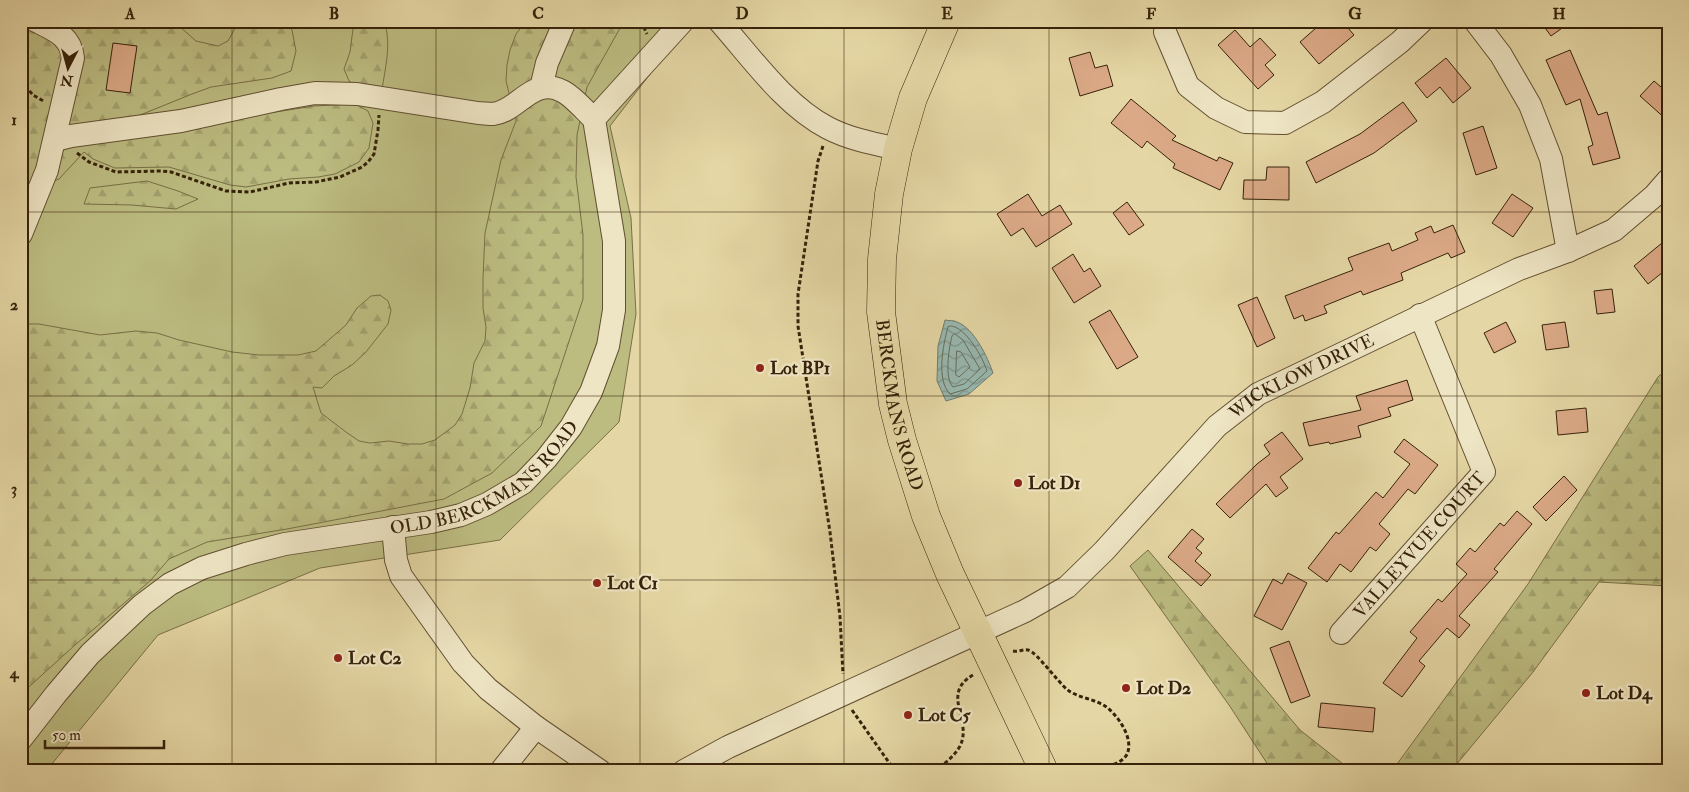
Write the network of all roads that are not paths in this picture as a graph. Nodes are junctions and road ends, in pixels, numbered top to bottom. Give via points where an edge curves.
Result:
1 (36, 21) edge
2 (565, 21) edge
3 (683, 21) edge
4 (719, 21) edge
5 (946, 21) edge
6 (1422, 21) edge
7 (1475, 21) edge
8 (1165, 32) dead end
9 (541, 88) junction
10 (594, 119) junction
11 (55, 140) junction
12 (898, 149) junction
13 (1668, 180) edge
14 (21, 234) edge
15 (1568, 251) junction
16 (1420, 315) junction
17 (393, 527) junction
18 (978, 633) junction
19 (1341, 633) dead end
20 (536, 727) junction
21 (21, 739) edge
22 (501, 771) edge
23 (600, 771) edge
24 (684, 771) edge
25 (1044, 771) edge

1 - 11 street via 60,32 72,50
2 - 9 street via 546,63
3 - 10 street
4 - 12 street via 785,96 809,117 829,129
5 - 12 main road, BERCKMANS ROAD via 913,98
6 - 8 street via 1323,102 1285,123 1244,122 1216,108 1188,86
7 - 15 street via 1501,54 1530,105 1551,158
9 - 10 street via 550,86 564,91
9 - 11 street via 494,114 357,94 315,93 181,121
10 - 17 street, OLD BERCKMANS ROAD via 614,241 614,310 608,346 591,392 571,426 523,483 461,515
11 - 14 street via 47,170
12 - 18 main road, BERCKMANS ROAD via 882,259 881,312 893,404 926,516
13 - 15 street, WICKLOW DRIVE via 1614,230
15 - 16 street, WICKLOW DRIVE via 1519,269
16 - 18 street, WICKLOW DRIVE via 1258,394 1217,426 1104,551 1067,587
16 - 19 street, VALLEYVUE COURT via 1484,472
17 - 20 street via 401,576 439,631 488,689
17 - 21 street, OLD BERCKMANS ROAD via 256,551 202,568 170,584 142,605 90,654
18 - 24 street, WICKLOW DRIVE via 728,747
18 - 25 main road, BERCKMANS ROAD
20 - 22 street
20 - 23 street

